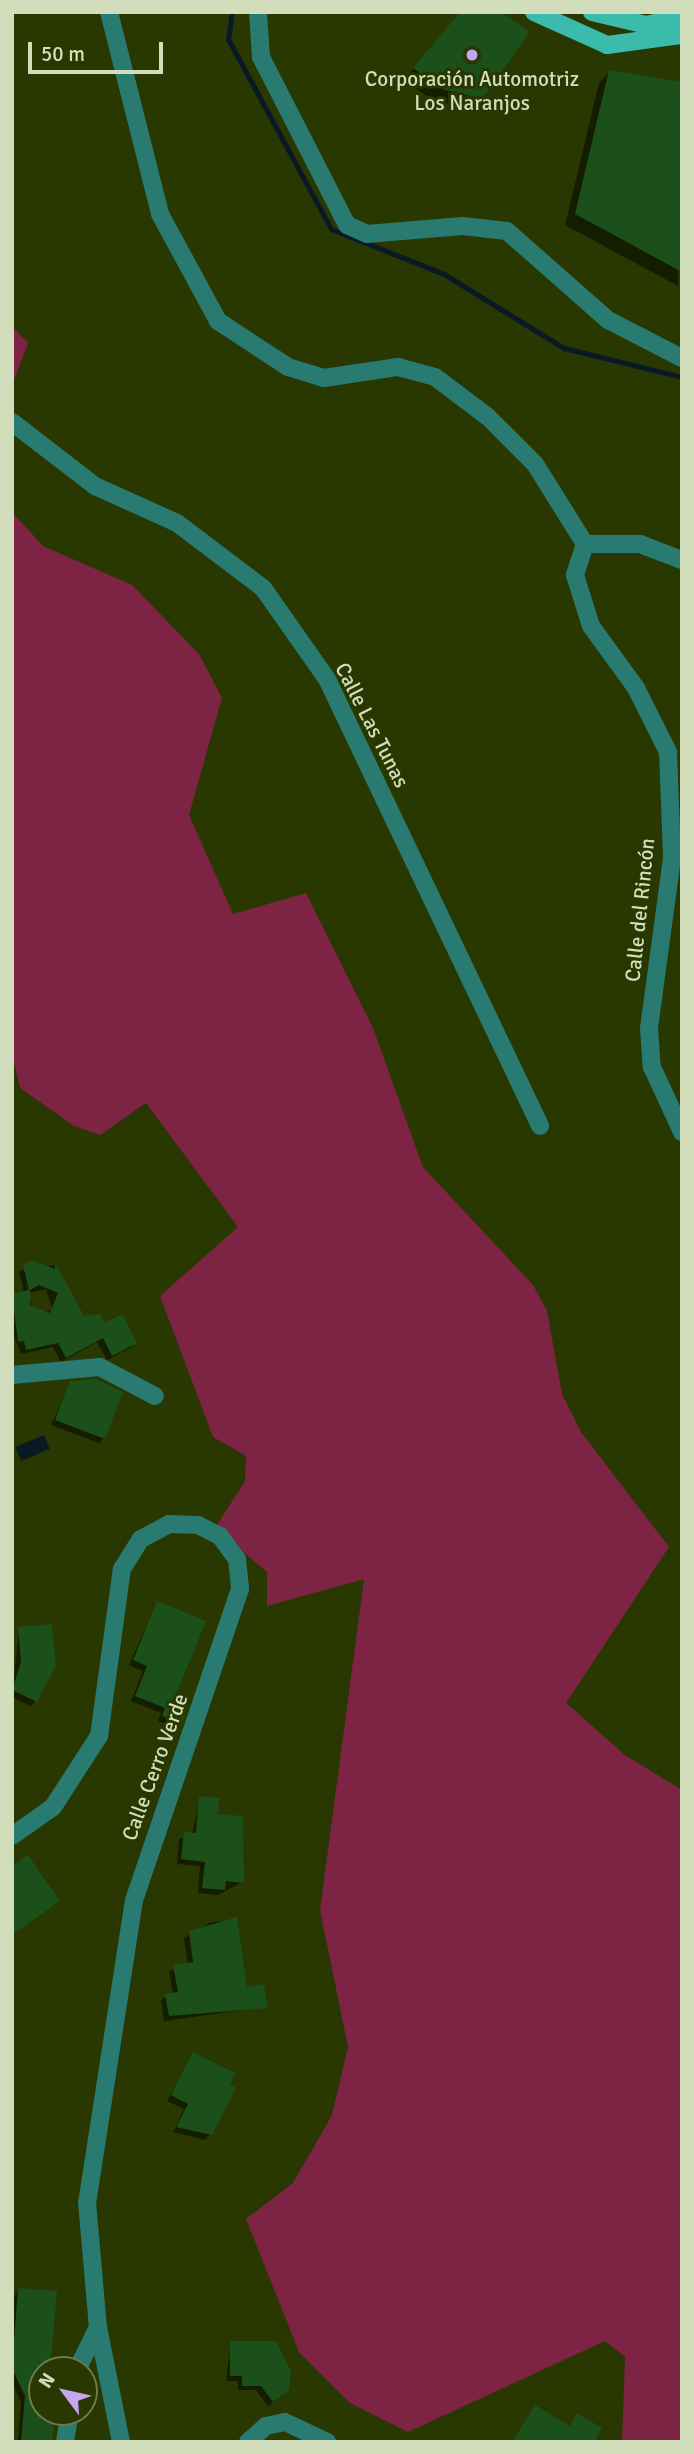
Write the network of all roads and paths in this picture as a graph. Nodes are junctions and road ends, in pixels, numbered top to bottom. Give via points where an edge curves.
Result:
1 (109, 12) edge
2 (258, 12) edge
3 (534, 12) edge
4 (592, 12) edge
5 (682, 17) edge
6 (682, 35) edge
7 (682, 358) edge
8 (12, 422) edge
9 (586, 544) junction
10 (682, 560) edge
11 (540, 1126) dead end
12 (682, 1132) edge
13 (12, 1375) edge
14 (155, 1396) dead end
15 (12, 1836) edge
16 (97, 2327) junction
17 (84, 2356) edge
18 (121, 2442) edge
19 (248, 2442) edge
20 (327, 2442) edge

1 - 9 street via 160,214 218,321 288,368 324,378 398,367 435,377 488,417 535,464
2 - 7 street via 261,57 347,225 367,234 463,226 507,231 608,320
3 - 6 main road via 607,45
4 - 5 main road via 646,25
8 - 11 street, Calle Las Tunas via 95,486 177,523 264,588 327,679
9 - 10 street via 640,544
9 - 12 street, Calle del Rincón via 575,575 591,626 636,688 668,752 672,858 649,1028 652,1067
13 - 14 street via 100,1367
15 - 16 street, Calle Cerro Verde via 53,1807 99,1735 122,1569 141,1539 169,1524 198,1525 220,1536 237,1559 240,1588 233,1623 151,1839 120,1980 87,2202
16 - 17 street
16 - 18 street, Calle Cerro Verde
19 - 20 street via 266,2426 285,2422

